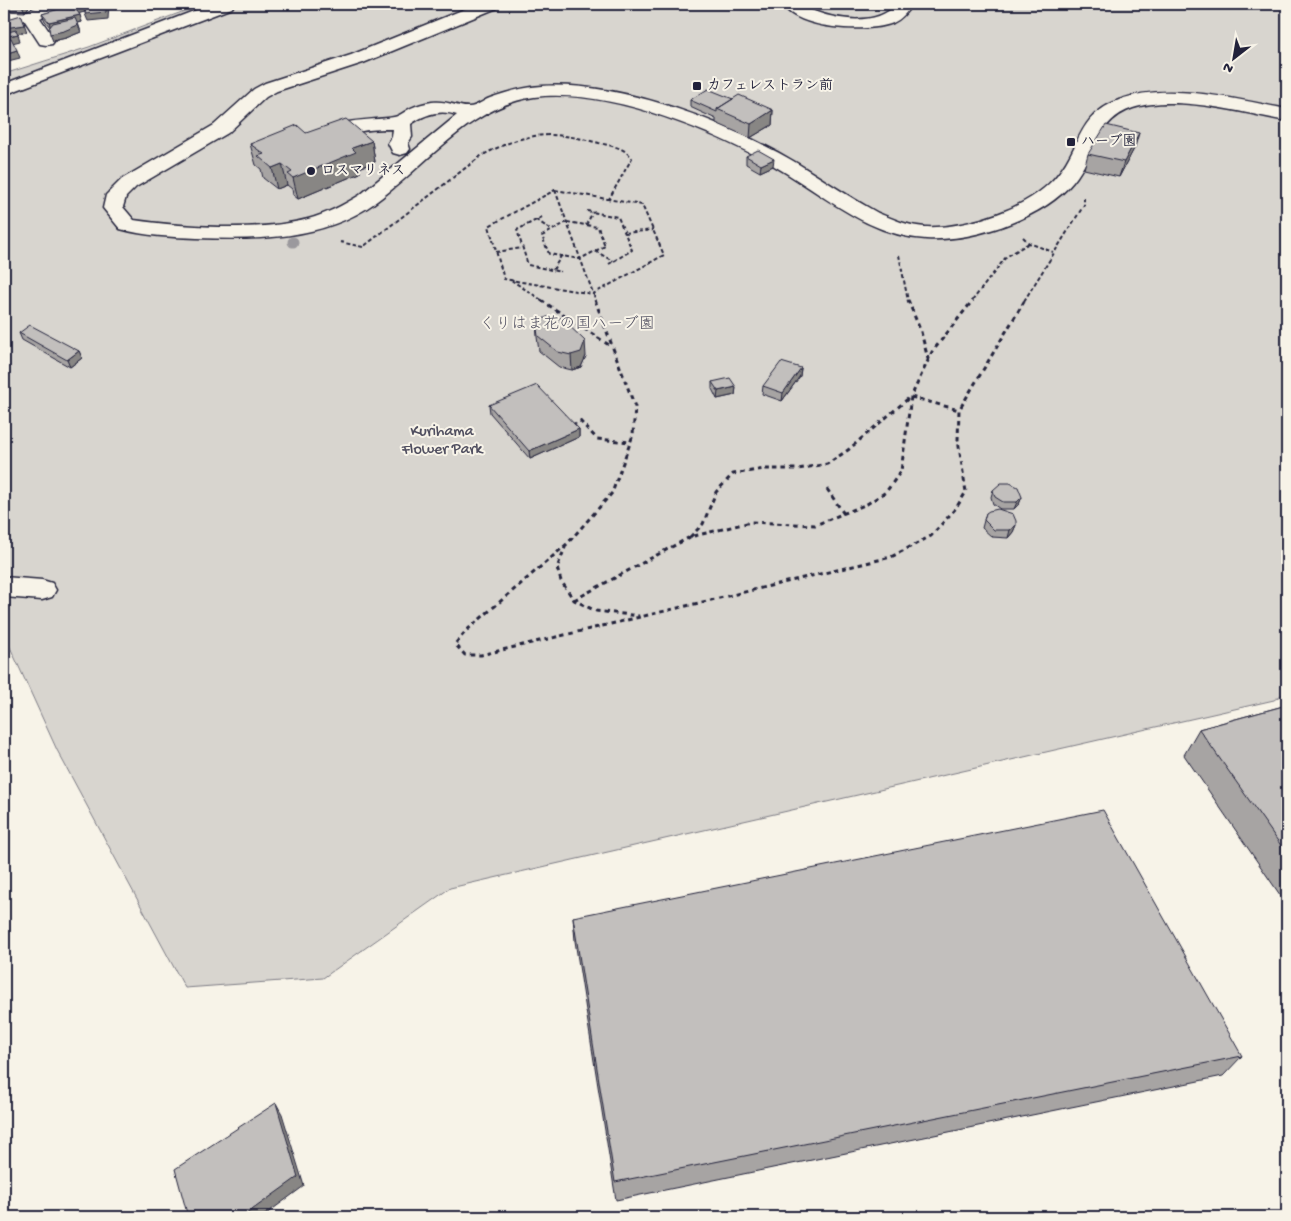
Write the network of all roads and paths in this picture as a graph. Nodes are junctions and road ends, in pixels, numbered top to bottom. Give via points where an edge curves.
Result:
1 (56, 4) edge
2 (226, 4) edge
3 (491, 4) edge
4 (790, 4) edge
5 (904, 4) edge
6 (4, 16) edge
7 (30, 16) junction
8 (46, 40) dead end
9 (4, 90) edge
10 (470, 114) junction
11 (1287, 116) edge
12 (400, 123) junction
13 (400, 149) dead end
14 (311, 155) edge
15 (1066, 179) junction
16 (555, 190) junction
17 (609, 199) junction
18 (587, 211) dead end
19 (593, 212) junction
20 (542, 217) dead end
21 (536, 220) junction
22 (567, 222) junction
23 (586, 225) junction
24 (553, 230) junction
25 (653, 230) junction
26 (624, 233) junction
27 (335, 241) dead end
28 (1029, 243) dead end
29 (522, 248) junction
30 (896, 250) dead end
31 (596, 251) junction
32 (496, 252) junction
33 (562, 256) junction
34 (580, 259) junction
35 (613, 262) junction
36 (609, 264) dead end
37 (553, 270) junction
38 (561, 272) dead end
39 (510, 279) junction
40 (593, 294) junction
41 (613, 347) junction
42 (928, 359) junction
43 (911, 397) junction
44 (959, 410) junction
45 (569, 426) edge
46 (630, 442) junction
47 (827, 490) dead end
48 (844, 514) junction
49 (690, 537) junction
50 (566, 544) junction
51 (4, 587) edge
52 (42, 590) dead end
53 (574, 600) junction
54 (642, 616) junction

1 - 7 street
2 - 9 street
3 - 10 street via 356,59 271,87 221,129 129,183 116,195 113,208 127,225 155,229 280,232 307,227 351,210 368,199
4 - 5 street via 804,14 824,20 859,24 891,17 900,12
6 - 7 street
7 - 8 street
10 - 12 street via 456,107 437,106 414,113
10 - 15 street via 488,105 543,91 573,92 660,110 712,128 755,148 865,216 897,228 924,233 955,231 1001,219 1032,206
11 - 15 street via 1189,99 1166,98 1124,106 1109,112 1096,124
12 - 13 street via 403,126 398,143
12 - 14 street via 339,131
15 - 44 path via 1084,192 1084,205
16 - 17 path
16 - 22 path
16 - 32 path via 489,226
17 - 25 path via 642,205
17 - 27 path via 632,158 626,150 564,133 533,134 500,144 481,156 363,247
18 - 19 path
19 - 23 path
19 - 26 path via 618,216
20 - 21 path
21 - 24 path
21 - 29 path via 517,230
22 - 23 path
22 - 24 path
22 - 34 path
23 - 31 path via 598,227 605,246
24 - 33 path via 542,236 549,254
25 - 26 path
25 - 40 path via 664,255
26 - 35 path via 632,250
28 - 42 path via 1006,257
29 - 32 path
29 - 37 path via 528,265
30 - 42 path via 909,304 922,332
31 - 34 path
31 - 35 path
32 - 39 path via 504,279
33 - 34 path
33 - 37 path
34 - 40 path
35 - 36 path
37 - 38 path
39 - 40 path
39 - 41 path
40 - 41 path
41 - 46 path via 635,407
42 - 43 path
43 - 44 path
43 - 48 path via 901,471 886,492
43 - 49 path via 827,464 733,474 716,492 703,524
44 - 54 path via 958,440 966,492 931,536 891,557
45 - 46 path via 580,421 598,439
46 - 50 path via 612,493
47 - 48 path
48 - 49 path via 815,525 751,522
49 - 53 path
50 - 53 path via 557,568 561,581
50 - 54 path via 466,631 455,644 465,655 481,655
51 - 52 street
53 - 54 path via 596,611

